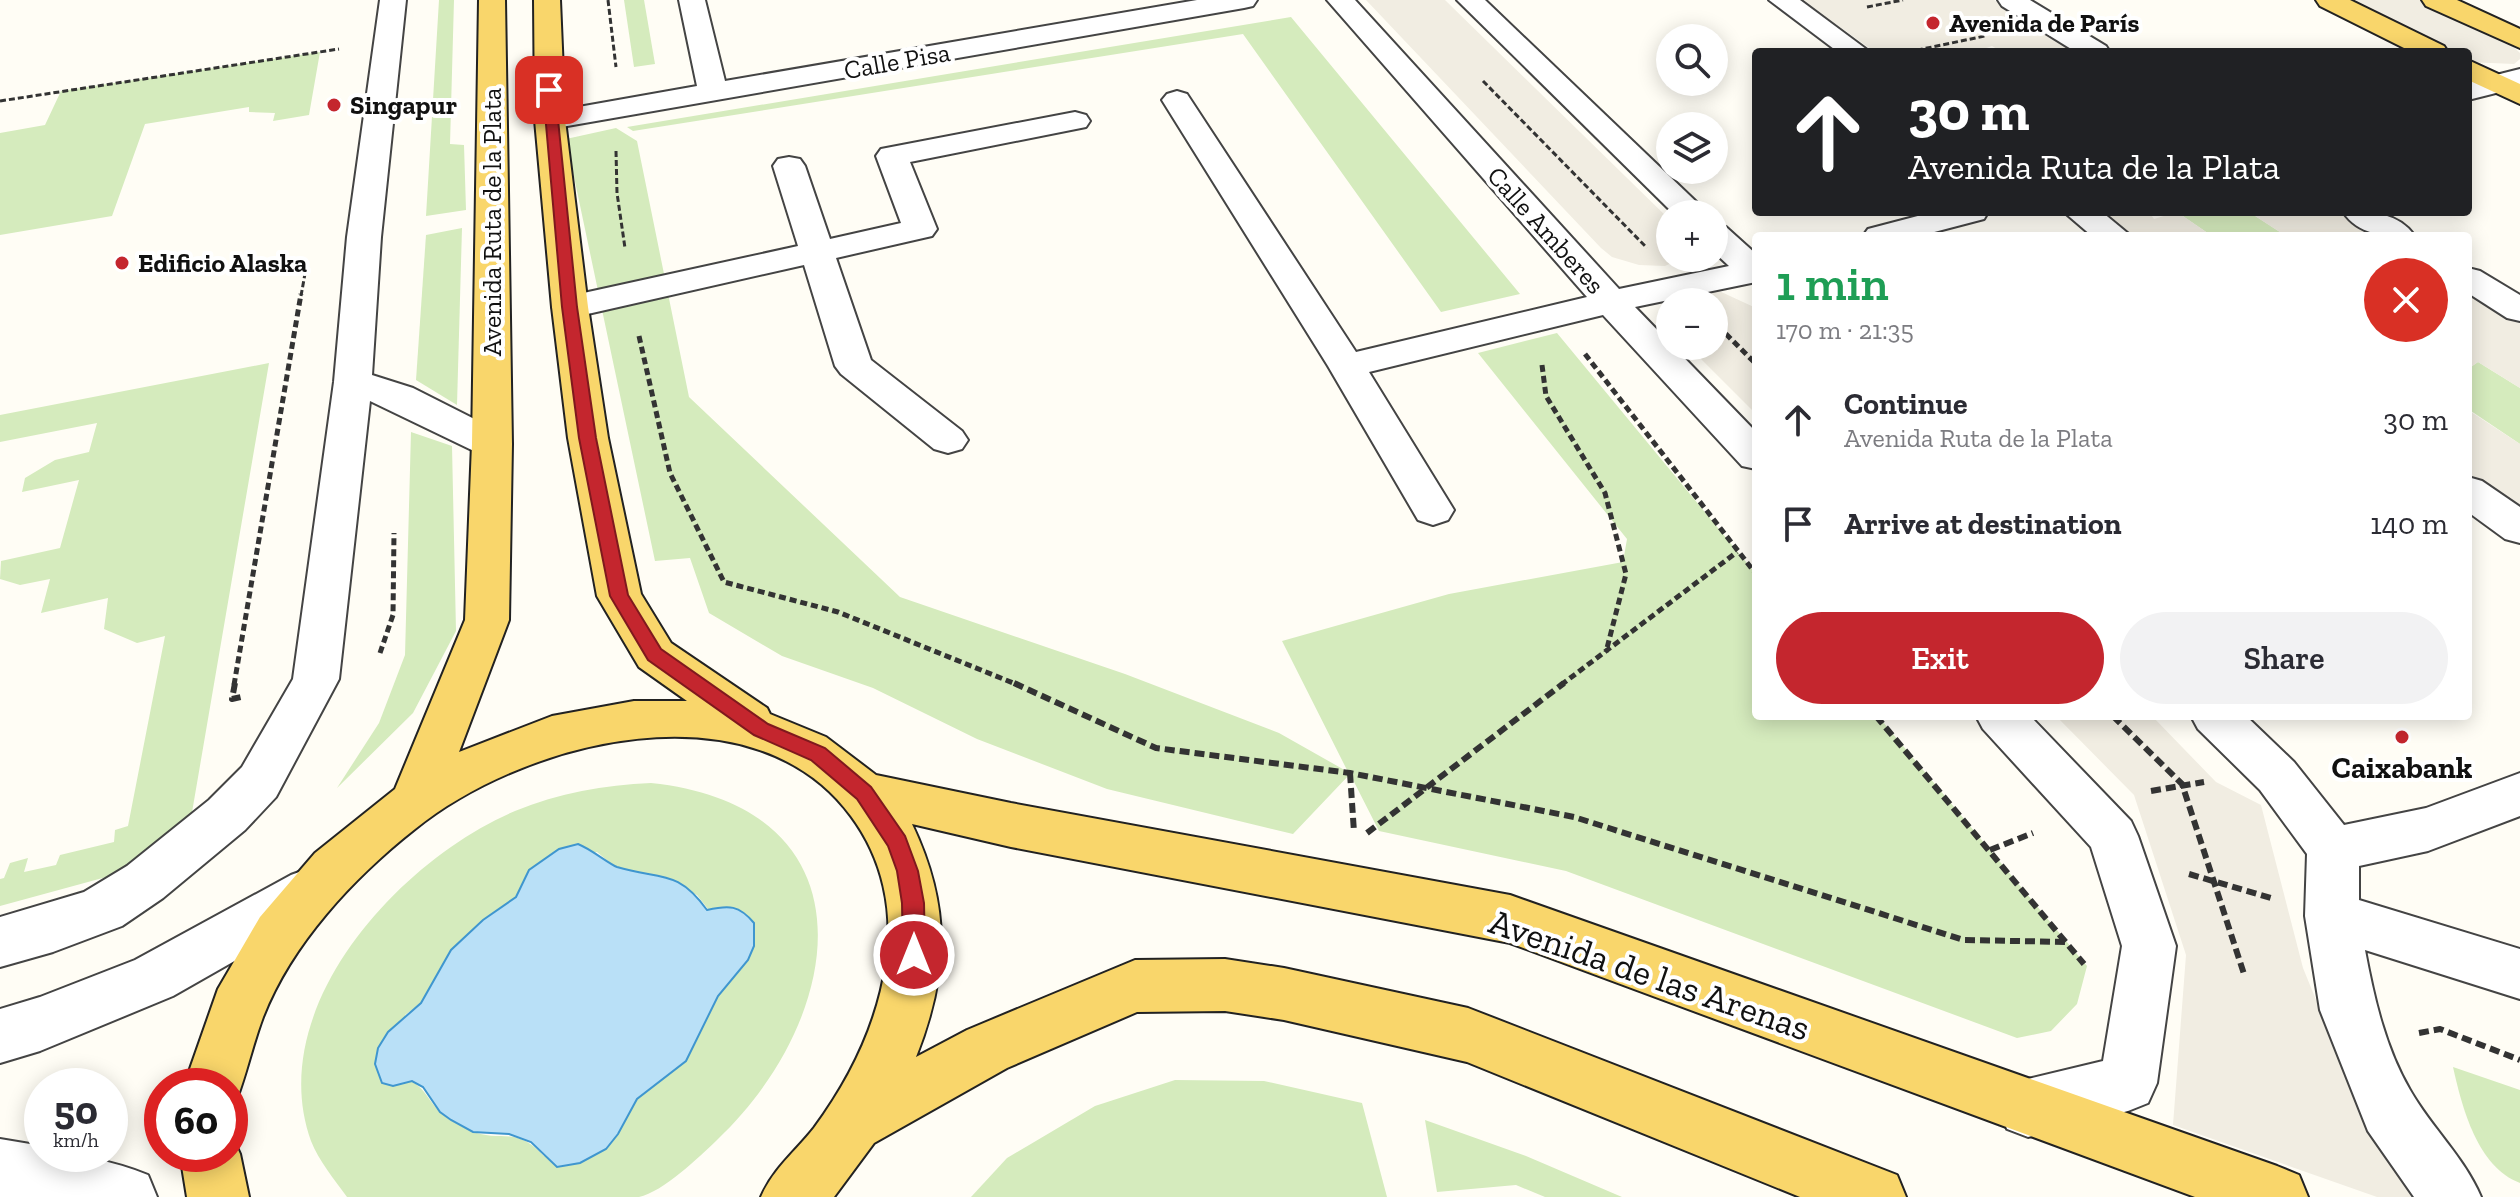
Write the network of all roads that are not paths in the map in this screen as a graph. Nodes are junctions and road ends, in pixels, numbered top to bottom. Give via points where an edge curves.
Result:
1 (393, 0) edge
2 (492, 0) edge
3 (547, 0) edge
4 (692, 0) edge
5 (1244, 0) edge
6 (1340, 0) edge
7 (1470, 0) edge
8 (1782, 0) edge
9 (2011, 0) edge
10 (2329, 0) edge
11 (2435, 0) edge
12 (2520, 40) edge
13 (1850, 48) edge
14 (2089, 48) edge
15 (2426, 48) edge
16 (2472, 71) edge
17 (2512, 86) edge
18 (2472, 91) edge
19 (714, 94) junction
20 (1177, 100) dead end
21 (550, 120) junction
22 (1075, 121) dead end
23 (789, 166) dead end
24 (1678, 200) edge
25 (1957, 216) edge
26 (2086, 216) edge
27 (2366, 216) edge
28 (1895, 232) edge
29 (2108, 232) edge
30 (2392, 232) edge
31 (1728, 246) edge
32 (817, 253) junction
33 (1752, 267) edge
34 (1752, 272) edge
35 (2472, 280) edge
36 (1611, 302) junction
37 (570, 307) junction
38 (2520, 310) edge
39 (1347, 366) junction
40 (353, 382) junction
41 (948, 440) dead end
42 (492, 444) junction
43 (1752, 452) edge
44 (2472, 494) edge
45 (1433, 510) dead end
46 (2520, 528) edge
47 (2004, 720) edge
48 (2219, 720) edge
49 (761, 729) junction
50 (864, 793) junction
51 (2520, 794) edge
52 (414, 803) junction
53 (2333, 849) junction
54 (315, 888) junction
55 (2332, 916) junction
56 (0, 942) edge
57 (2520, 974) edge
58 (0, 1036) edge
59 (218, 1068) edge
60 (2028, 1108) junction
61 (852, 1123) junction
62 (0, 1169) edge
63 (213, 1172) edge
64 (126, 1197) edge
65 (218, 1197) edge
66 (792, 1197) edge
67 (1875, 1197) edge
68 (2277, 1197) edge
69 (2450, 1197) edge

1 - 40 street via 364,237
2 - 42 main road, Avenida Ruta de la Plata
3 - 21 main road, Avenida Ruta de la Plata
4 - 19 street
5 - 19 street, Calle Pisa via 1056,19
6 - 36 street, Calle Amberes
7 - 24 street
8 - 13 street
9 - 14 street
10 - 15 main road
11 - 12 main road
16 - 17 main road
17 - 18 street
19 - 21 street, Calle Pisa
20 - 39 street
21 - 37 main road, Avenida Ruta de la Plata
22 - 32 street via 892,156 920,229
23 - 32 street
25 - 28 street
26 - 29 street
27 - 30 street
31 - 33 street
32 - 37 street
32 - 41 street via 854,366
34 - 36 street
35 - 38 street
36 - 39 street
36 - 43 street, Calle Amberes
37 - 49 main road, Avenida Ruta de la Plata via 588,438 619,596 655,655
39 - 45 street
40 - 42 street via 399,397
40 - 56 street via 316,679 259,782 145,882 103,909
42 - 52 main road, Avenida Ruta de la Plata via 487,620
44 - 46 street
47 - 60 street via 2113,836 2149,946 2128,1083
48 - 53 street via 2277,776
49 - 50 main road via 818,754
49 - 52 main road via 664,717 593,726 520,747
50 - 60 main road, Avenida de las Arenas via 1510,919
50 - 61 main road via 897,842 907,871 916,938 913,973 892,1050
51 - 53 street via 2428,829
52 - 54 main road via 346,856
53 - 55 street
54 - 58 street via 154,978
54 - 59 main road via 245,989
55 - 57 street
55 - 69 street via 2348,1010 2389,1110
60 - 68 main road, Avenida de las Arenas
61 - 66 main road
61 - 67 main road via 987,1049 1135,986 1225,985 1468,1035
62 - 64 street
63 - 65 main road

